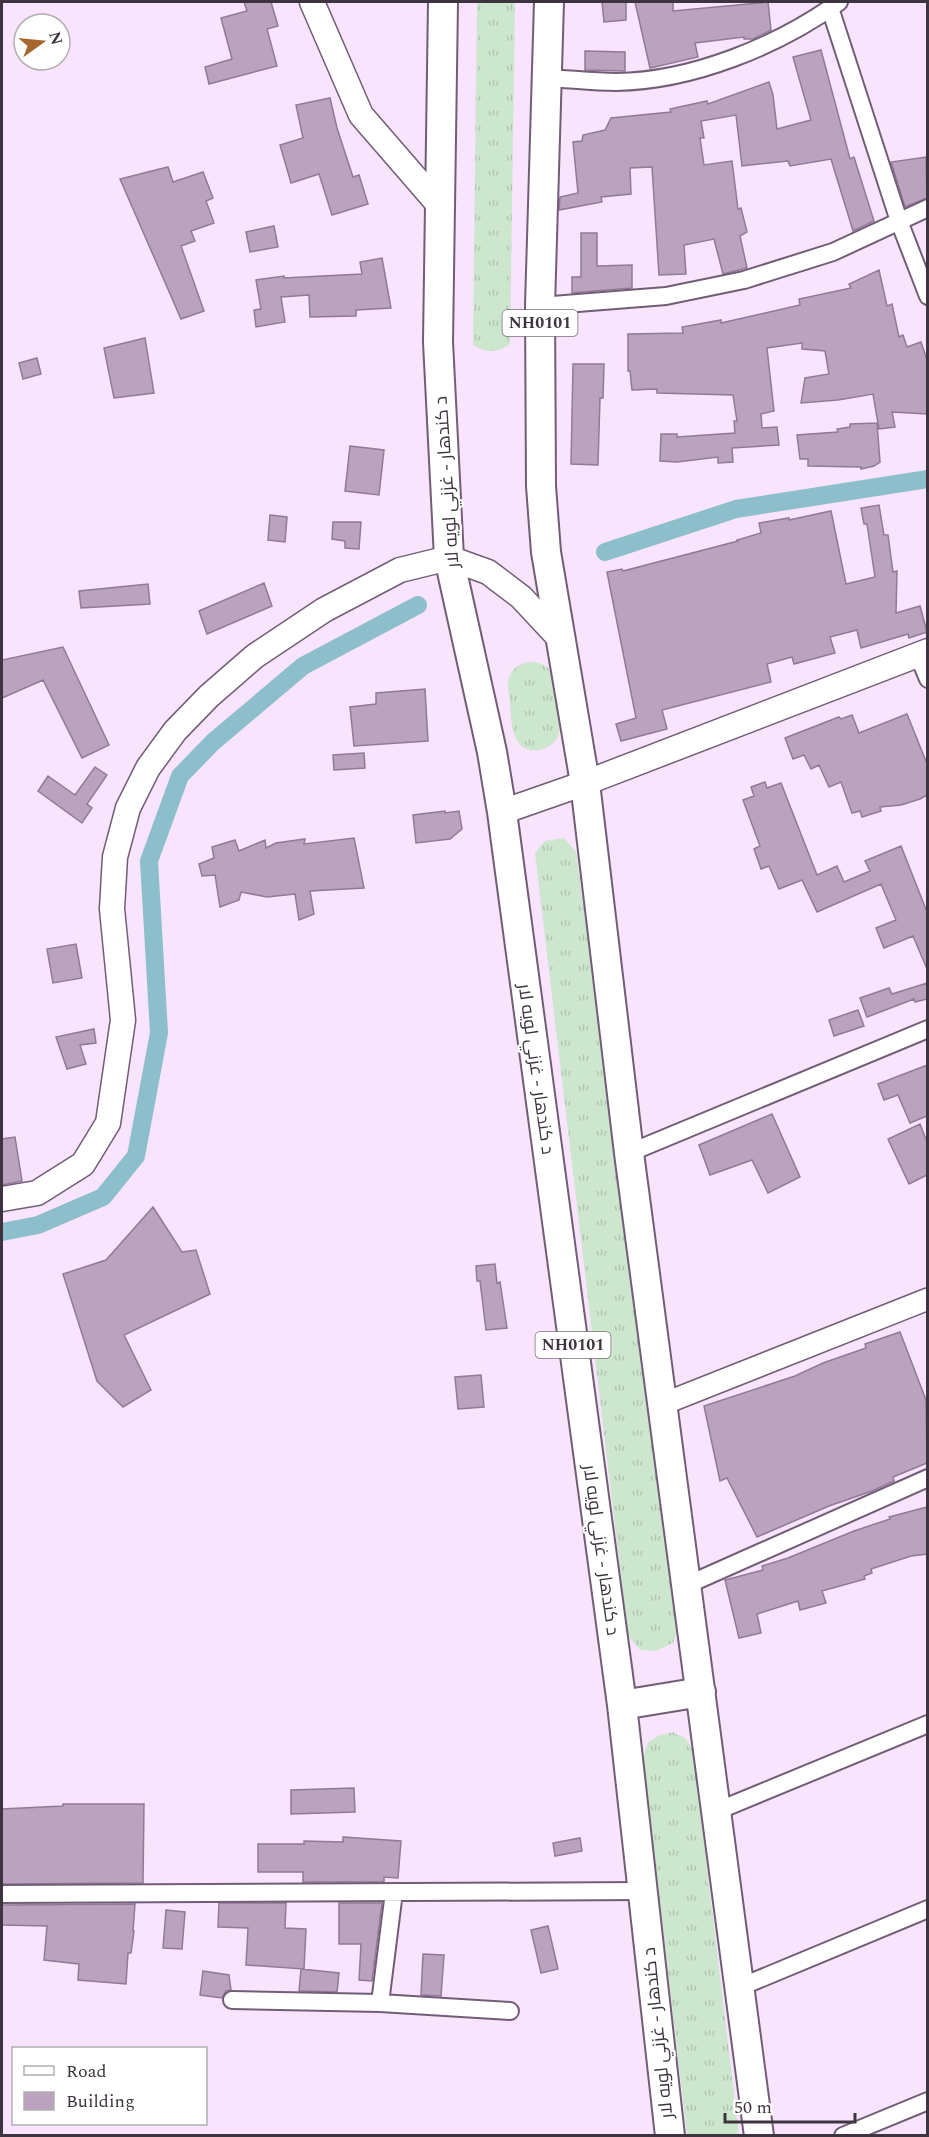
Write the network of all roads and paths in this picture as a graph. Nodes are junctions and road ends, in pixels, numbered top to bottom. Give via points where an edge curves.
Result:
1 (312, 2) edge
2 (443, 2) edge
3 (549, 2) edge
4 (835, 5) edge
5 (547, 78) junction
6 (439, 205) junction
7 (927, 208) edge
8 (899, 221) junction
9 (927, 296) edge
10 (540, 306) junction
11 (449, 558) junction
12 (563, 642) junction
13 (923, 653) edge
14 (927, 679) edge
15 (585, 783) junction
16 (502, 812) junction
17 (927, 1029) edge
18 (629, 1153) junction
19 (2, 1199) edge
20 (927, 1299) edge
21 (663, 1404) junction
22 (927, 1478) edge
23 (687, 1585) junction
24 (701, 1692) junction
25 (622, 1705) junction
26 (927, 1724) edge
27 (717, 1811) junction
28 (394, 1892) junction
29 (642, 1892) junction
30 (2, 1894) edge
31 (927, 1909) edge
32 (738, 1988) junction
33 (232, 2000) dead end
34 (380, 2003) junction
35 (510, 2011) dead end
36 (927, 2101) edge
37 (670, 2136) edge
38 (759, 2136) edge
39 (843, 2136) edge

1 - 6 main road via 361,115
2 - 6 highway, د کندهار - غزني لويه لار / NH0101
3 - 5 highway, NH0101
4 - 5 street via 781,36 713,66 666,77 617,82
4 - 8 street
5 - 10 highway, NH0101
6 - 11 highway, د کندهار - غزني لويه لار / NH0101 via 438,342
7 - 8 street
8 - 9 street
8 - 10 street via 833,252 744,280 666,296
10 - 12 highway, NH0101 via 541,486 546,552
11 - 12 main road via 488,572 521,597
11 - 16 highway, د کندهار - غزني لويه لار / NH0101
11 - 19 main road via 400,570 324,610 255,656 182,724 148,768 128,808 115,857 112,909 123,1020 108,1123 83,1164 37,1193
12 - 15 highway, NH0101
13 - 14 street
13 - 15 main road
15 - 16 main road
15 - 18 highway, NH0101
16 - 25 highway, د کندهار - غزني لويه لار / NH0101
17 - 18 street
18 - 21 highway, NH0101
20 - 21 street
21 - 23 highway, NH0101
22 - 23 street
23 - 24 highway, NH0101
24 - 25 highway
24 - 27 highway, NH0101
25 - 29 highway, د کندهار - غزني لويه لار / NH0101
26 - 27 street
27 - 32 highway, NH0101
28 - 29 street
28 - 30 street
28 - 34 street
29 - 37 highway, د کندهار - غزني لويه لار / NH0101
31 - 32 street
32 - 38 highway, NH0101
33 - 34 street
34 - 35 street
36 - 39 street

